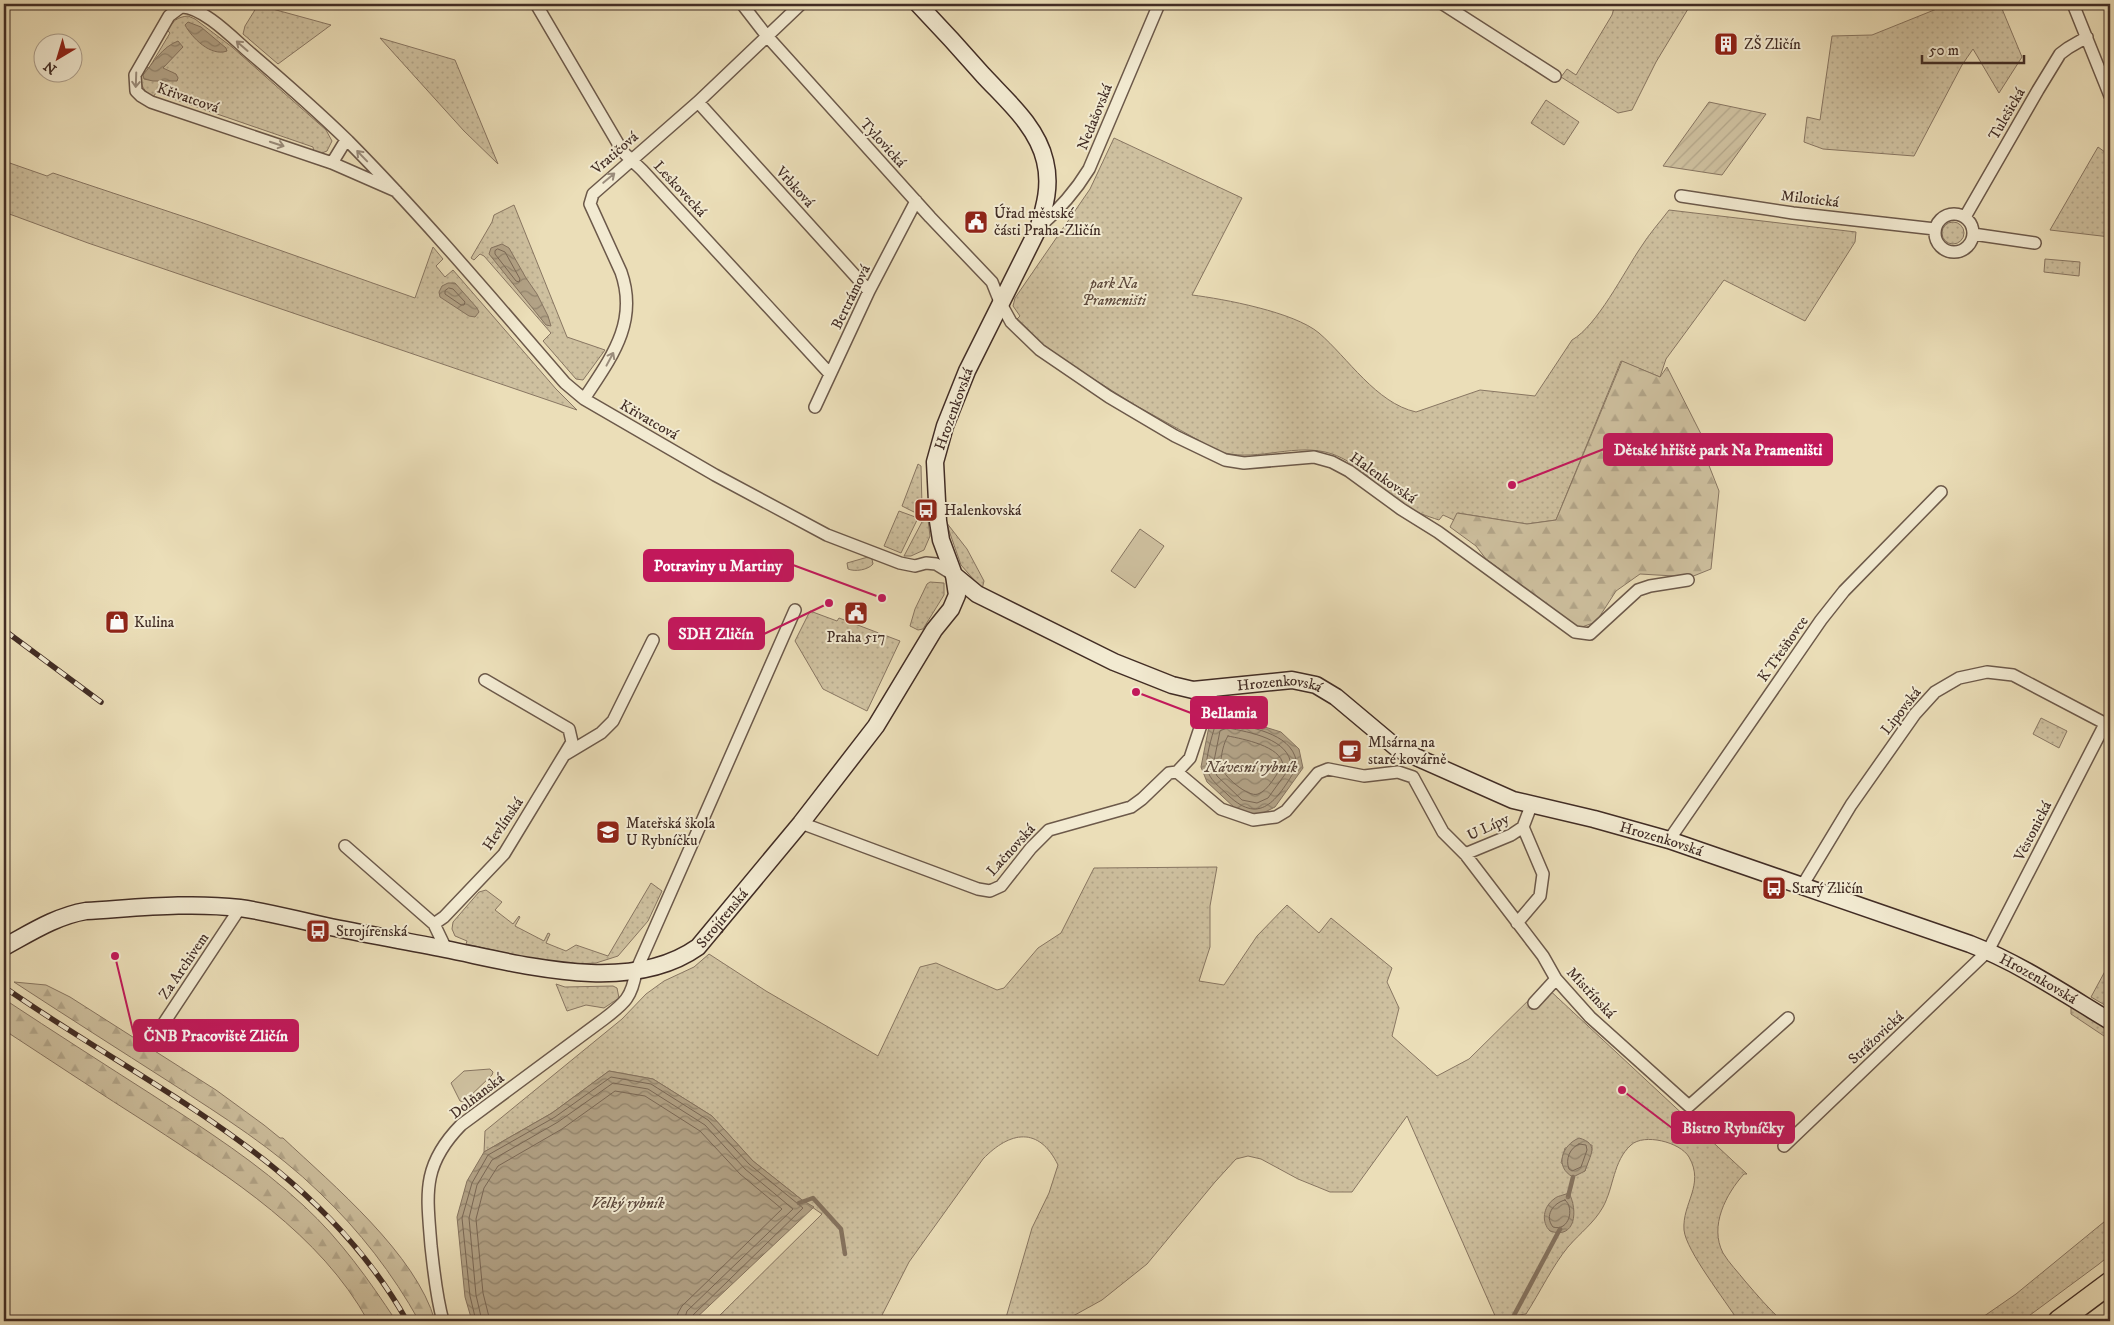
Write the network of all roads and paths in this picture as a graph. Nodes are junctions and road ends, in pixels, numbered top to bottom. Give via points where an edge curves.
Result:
1 (536, 4) edge
2 (742, 4) edge
3 (801, 4) edge
4 (918, 4) edge
5 (1159, 4) edge
6 (1443, 4) edge
7 (2073, 4) edge
8 (766, 35) junction
9 (2086, 37) junction
10 (1555, 76) dead end
11 (2110, 96) edge
12 (698, 102) junction
13 (346, 140) junction
14 (631, 160) junction
15 (332, 163) junction
16 (396, 191) junction
17 (1681, 196) dead end
18 (916, 201) junction
19 (1965, 217) junction
20 (1038, 228) junction
21 (1935, 229) junction
22 (1973, 234) junction
23 (2035, 243) dead end
24 (869, 291) junction
25 (1000, 302) junction
26 (830, 374) junction
27 (584, 399) junction
28 (814, 407) dead end
29 (1941, 492) dead end
30 (954, 575) junction
31 (1688, 580) dead end
32 (795, 610) dead end
33 (653, 640) dead end
34 (485, 680) dead end
35 (1213, 689) junction
36 (2108, 725) edge
37 (566, 754) junction
38 (1422, 761) junction
39 (1177, 772) junction
40 (1413, 777) junction
41 (1531, 806) junction
42 (801, 824) junction
43 (1523, 827) junction
44 (1669, 840) junction
45 (345, 846) dead end
46 (1465, 854) junction
47 (1802, 886) junction
48 (240, 908) junction
49 (1517, 923) junction
50 (434, 924) junction
51 (4, 947) edge
52 (446, 949) junction
53 (1988, 951) junction
54 (636, 971) junction
55 (1556, 979) junction
56 (1534, 1003) dead end
57 (1788, 1018) dead end
58 (2110, 1021) edge
59 (152, 1041) dead end
60 (1784, 1146) dead end
61 (2110, 1283) edge
62 (443, 1321) edge
63 (2060, 1321) edge

1 - 14 street, Leskovecká via 623,152
2 - 8 street, Tylovická
3 - 8 street, Vratičová
4 - 20 street, Hrozenkovská via 1024,120 1038,141 1048,184
5 - 20 street, Nedašovská via 1089,169 1060,210
6 - 10 street
7 - 9 street
8 - 12 street, Vratičová
8 - 18 street, Tylovická
9 - 11 street
9 - 19 street, Tulešická via 2060,54
12 - 14 street, Vratičová
12 - 24 street, Vrbková
13 - 15 street
13 -> 15 street, Křivatcová via 210,20 187,7 177,9 169,16 136,72 134,83 138,94 151,102
16 -> 13 street, Křivatcová
14 - 26 street, Leskovecká
27 -> 14 street, Vratičová via 609,362 621,336 628,308 621,272 590,202 596,189
15 - 16 street, Křivatcová
16 - 27 street, Křivatcová via 565,383
17 - 21 street, Milotická
18 - 24 street, Bertrámová
18 - 25 street, Tylovická via 992,282
19 - 21 street via 1950,214 1940,220
19 - 22 street
20 - 25 street, Hrozenkovská
21 - 22 street via 1939,245 1949,252 1965,249
22 - 23 street
24 - 26 street, Bertrámová
25 - 30 street, Hrozenkovská via 957,394 937,454 938,521 941,540
25 - 31 street, Halenkovská via 1011,322 1040,350 1175,436 1230,462 1314,457 1332,462 1438,532 1575,632 1590,634 1638,590
26 - 28 street, Bertrámová
27 - 30 street, Křivatcová via 827,535 900,563 915,566 936,564
29 - 44 street, K Třešňovce via 1844,590
30 - 35 street, Hrozenkovská via 985,598 1114,662 1192,690
30 - 42 street, Strojírenská via 958,595 951,609 934,630 876,726
32 - 54 street, Dolňanská
33 - 37 street, Hevlínská via 613,721 601,733
34 - 37 street, Hevlínská via 568,728 572,742
35 - 38 street, Hrozenkovská via 1292,680 1316,685 1336,697 1398,750
35 - 39 street, Lačnovská via 1190,758
36 - 47 street, Lipovská via 2013,675 1987,672 1958,678 1935,692 1915,714 1851,805
36 - 53 street, Věstonická
37 - 50 street, Hevlínská via 504,854
38 - 40 street
38 - 41 street, Hrozenkovská
39 - 40 street via 1221,809 1253,820 1276,817 1286,811 1318,773 1328,769 1364,776 1398,772
39 - 42 street, Lačnovská via 1169,773 1131,806 1049,830 1030,848 1004,884 990,891
40 - 46 street, Mistřínská via 1442,832
41 - 43 street, U Lípy
41 - 44 street, Hrozenkovská
42 - 54 street, Strojírenská via 698,947 662,965
43 - 46 street, U Lípy
43 - 49 street, U Lípy via 1543,874 1540,896
44 - 47 street, Hrozenkovská
45 - 50 street
46 - 49 street, Mistřínská
47 - 53 street, Hrozenkovská
48 - 51 street, Strojírenská via 178,906 86,911 60,917
48 - 52 street, Strojírenská
48 - 59 street, Za Archivem
49 - 55 street, Mistřínská
50 - 52 street
52 - 54 street, Strojírenská via 564,973
53 - 58 street, Hrozenkovská
53 - 60 street, Strážovická
54 - 62 street, Dolňanská via 633,989 620,1006 461,1126 441,1150 427,1197 436,1297
55 - 56 street
55 - 57 street, Mistřínská via 1590,1017 1689,1106
61 - 63 highway

